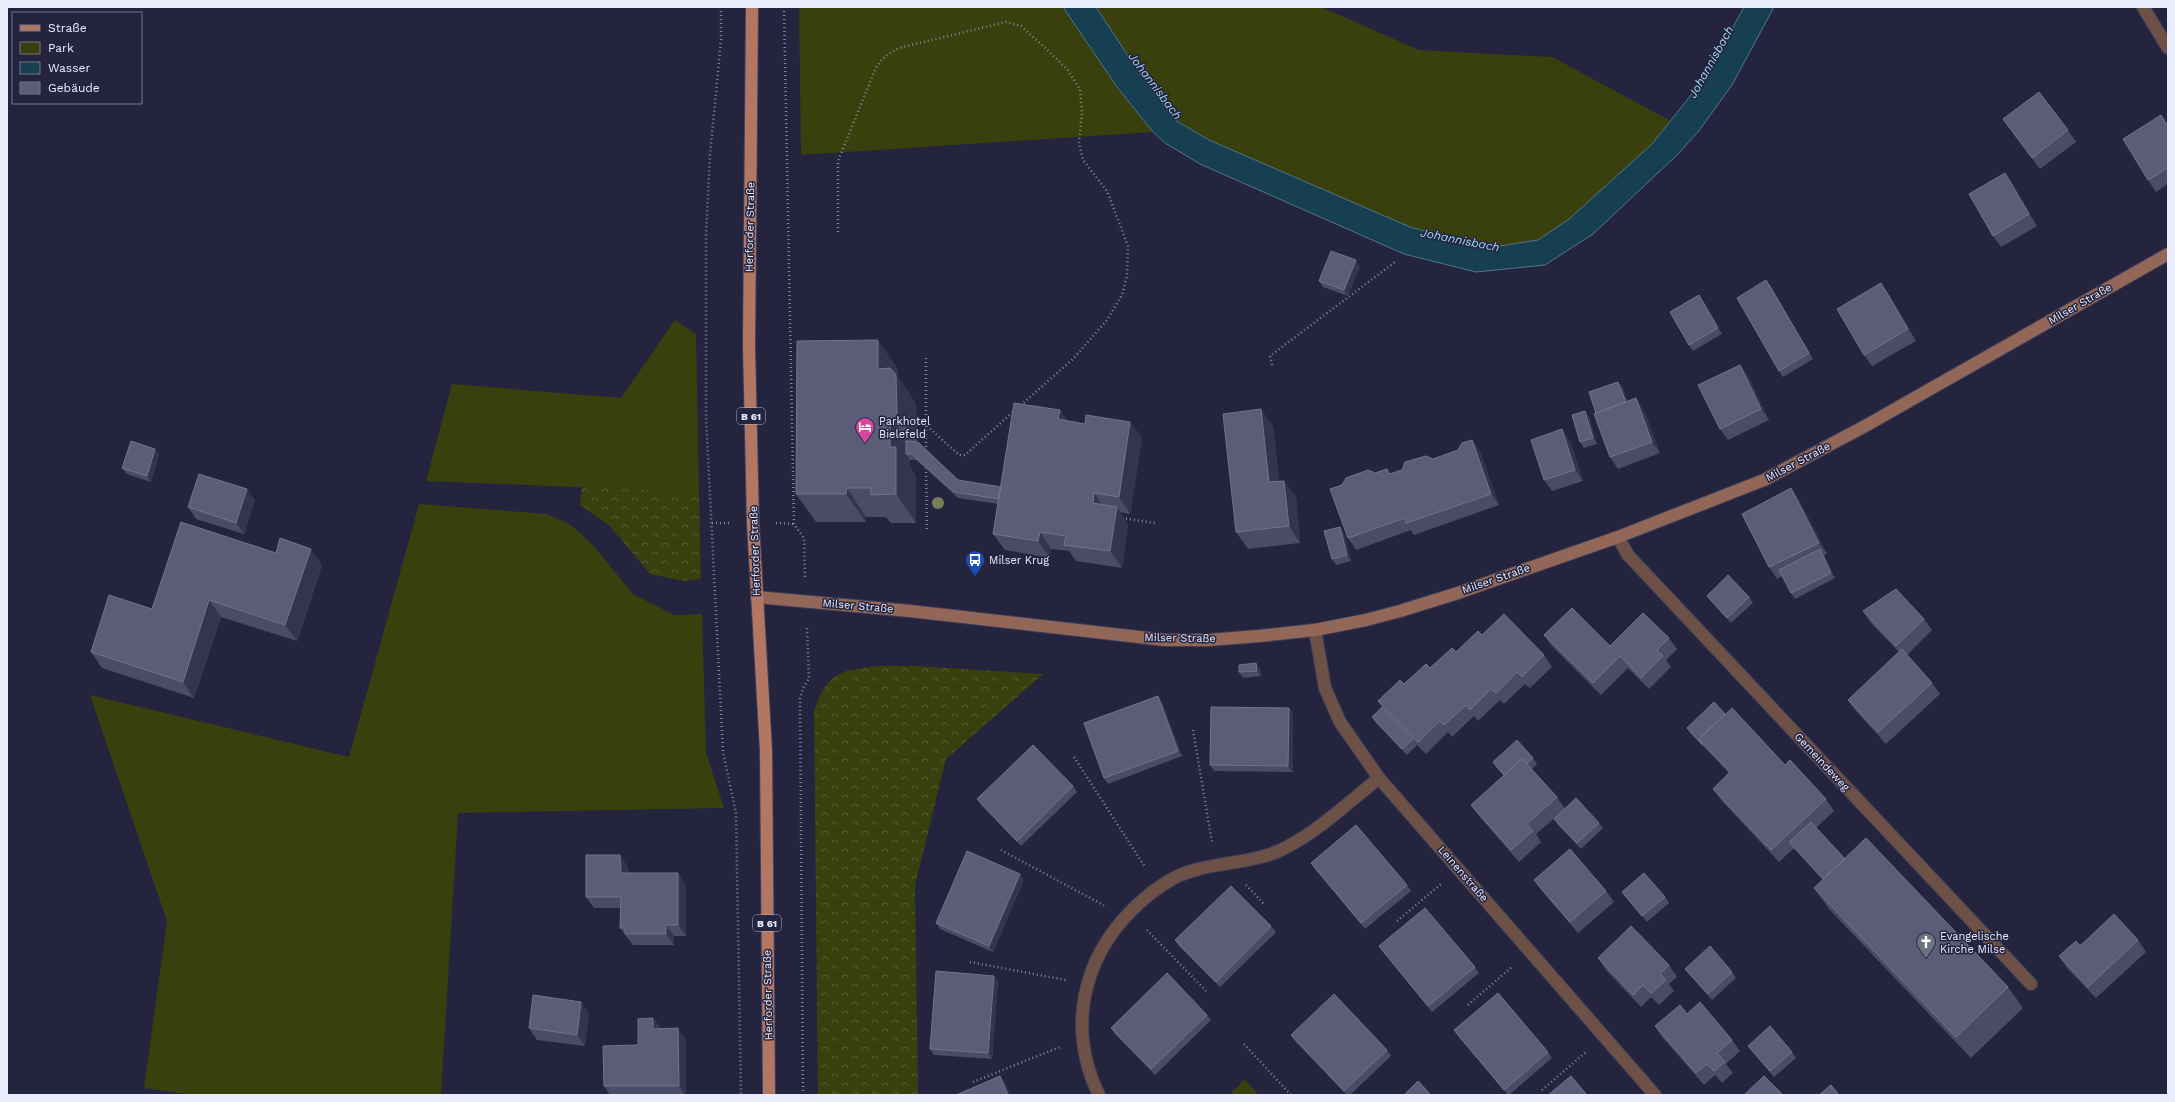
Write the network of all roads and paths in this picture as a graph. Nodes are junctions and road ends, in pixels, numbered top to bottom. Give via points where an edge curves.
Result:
1 (721, 7) edge
2 (752, 7) edge
3 (784, 7) edge
4 (2143, 7) edge
5 (2168, 48) edge
6 (838, 232) dead end
7 (2168, 254) edge
8 (1395, 262) dead end
9 (926, 358) dead end
10 (1272, 365) dead end
11 (927, 426) junction
12 (926, 453) edge
13 (926, 468) edge
14 (1119, 517) edge
15 (1155, 524) dead end
16 (927, 531) dead end
17 (1618, 537) junction
18 (804, 538) dead end
19 (757, 598) junction
20 (1315, 630) junction
21 (809, 679) dead end
22 (1193, 730) dead end
23 (1074, 757) dead end
24 (1379, 778) junction
25 (1001, 850) dead end
26 (1216, 865) junction
27 (1459, 870) junction
28 (1158, 888) junction
29 (1127, 914) junction
30 (1397, 921) dead end
31 (1530, 952) junction
32 (970, 962) dead end
33 (1086, 984) junction
34 (2031, 984) dead end
35 (1206, 992) dead end
36 (1468, 1005) dead end
37 (1604, 1037) junction
38 (1084, 1038) junction
39 (1244, 1044) dead end
40 (973, 1082) dead end
41 (1542, 1090) dead end
42 (741, 1095) edge
43 (769, 1095) edge
44 (803, 1095) edge
45 (1099, 1095) edge
46 (1291, 1095) edge
47 (1655, 1095) edge

1 - 42 path via 721,40 710,156 706,235 706,417 722,752 736,813
2 - 19 main road, Herforder Straße / B 61 via 749,346
3 - 18 path via 794,524
4 - 5 street
6 - 11 path via 838,161 876,70 888,54 899,48 1006,22 1021,26 1067,69 1080,89 1082,113 1078,142 1083,160 1107,191 1128,246 1127,276 1122,295 1107,320 1073,359 965,455 959,455
7 - 17 main road, Milser Straße via 1801,461 1719,499
8 - 10 path via 1270,356
9 - 11 path
11 - 12 path
13 - 16 path
14 - 15 path
17 - 20 main road, Milser Straße via 1400,611
17 - 34 street, Gemeindeweg via 1628,555
19 - 20 main road, Milser Straße via 910,611 1165,640 1208,640
19 - 43 main road, Herforder Straße / B 61 via 766,751
20 - 24 street, Leinenstraße via 1324,680 1340,722
21 - 44 path via 800,699
22 - 26 path
23 - 28 path
24 - 26 street via 1287,847 1256,858
24 - 27 street, Leinenstraße
25 - 29 path
26 - 28 street via 1174,878
27 - 30 path
27 - 31 street, Leinenstraße
28 - 29 street
29 - 33 street via 1100,952
29 - 35 path
31 - 36 path
31 - 37 street, Leinenstraße
32 - 33 path
33 - 38 street via 1083,1004
37 - 41 path
37 - 47 street, Leinenstraße
38 - 40 path
38 - 45 street via 1087,1062
39 - 46 path

